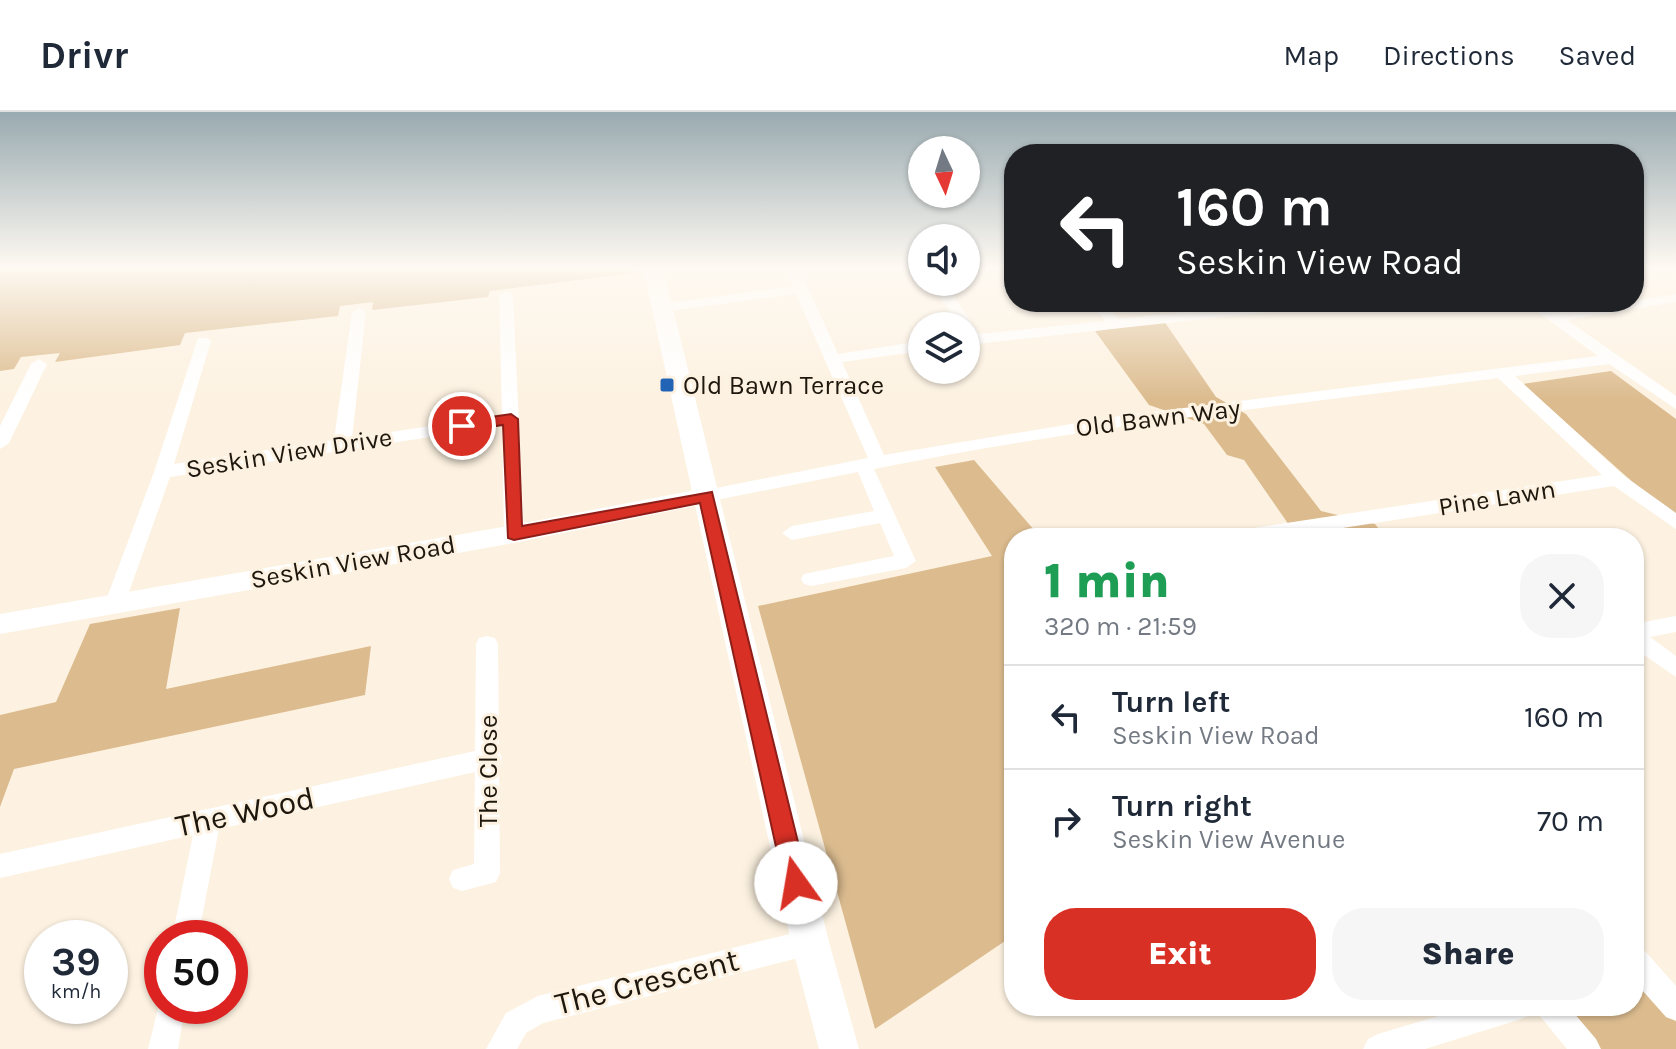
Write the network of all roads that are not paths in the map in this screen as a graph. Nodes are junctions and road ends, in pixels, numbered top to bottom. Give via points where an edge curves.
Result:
1 (359, 312) dead end
2 (507, 312) edge
3 (662, 312) edge
4 (811, 312) edge
5 (1106, 312) edge
6 (1202, 312) edge
7 (1545, 312) edge
8 (1591, 312) edge
9 (1554, 318) junction
10 (1115, 324) junction
11 (980, 339) edge
12 (203, 341) dead end
13 (908, 348) edge
14 (833, 359) junction
15 (1612, 359) junction
16 (39, 364) dead end
17 (1503, 374) junction
18 (1676, 404) edge
19 (511, 419) junction
20 (0, 443) edge
21 (342, 445) junction
22 (871, 462) junction
23 (163, 472) junction
24 (1617, 479) junction
25 (706, 496) junction
26 (886, 515) junction
27 (1676, 522) edge
28 (1299, 528) edge
29 (792, 533) dead end
30 (514, 534) junction
31 (811, 579) dead end
32 (115, 603) junction
33 (0, 624) edge
34 (1676, 624) edge
35 (1644, 632) edge
36 (1644, 643) edge
37 (487, 644) dead end
38 (1676, 668) edge
39 (490, 758) junction
40 (209, 819) junction
41 (0, 866) edge
42 (462, 879) dead end
43 (189, 920) edge
44 (810, 942) junction
45 (1644, 971) edge
46 (1676, 1007) edge
47 (1485, 1016) edge
48 (1558, 1016) edge
49 (168, 1024) edge
50 (163, 1049) edge
51 (501, 1049) edge
52 (839, 1049) edge
53 (1378, 1049) edge
54 (1586, 1049) edge

1 - 21 street
2 - 19 street
3 - 25 main road
4 - 14 street
5 - 10 street
6 - 10 street
7 - 9 street
8 - 9 street
9 - 15 street
10 - 11 street
12 - 23 street
13 - 14 street
14 - 22 street
15 - 17 street, Old Bawn Way
15 - 18 street
16 - 20 street
17 - 22 street, Old Bawn Way via 1120,421
17 - 24 street
19 - 21 street, Seskin View Drive
19 - 30 street
21 - 23 street, Seskin View Drive
22 - 25 street, Old Bawn Way
22 - 26 street
23 - 32 street
24 - 27 street
24 - 28 street, Pine Lawn
25 - 30 street, Seskin View Road
25 - 44 main road
26 - 29 street
26 - 31 street via 906,561
30 - 32 street, Seskin View Road
32 - 33 street, Seskin View Road
34 - 35 street
36 - 38 street
37 - 39 street, The Close
39 - 40 street, The Wood
39 - 42 street, The Close via 487,873
40 - 41 street, The Wood
40 - 43 street
44 - 51 street, The Crescent via 542,1009 516,1023
44 - 52 main road
45 - 46 street
47 - 53 street
48 - 54 street
49 - 50 street

